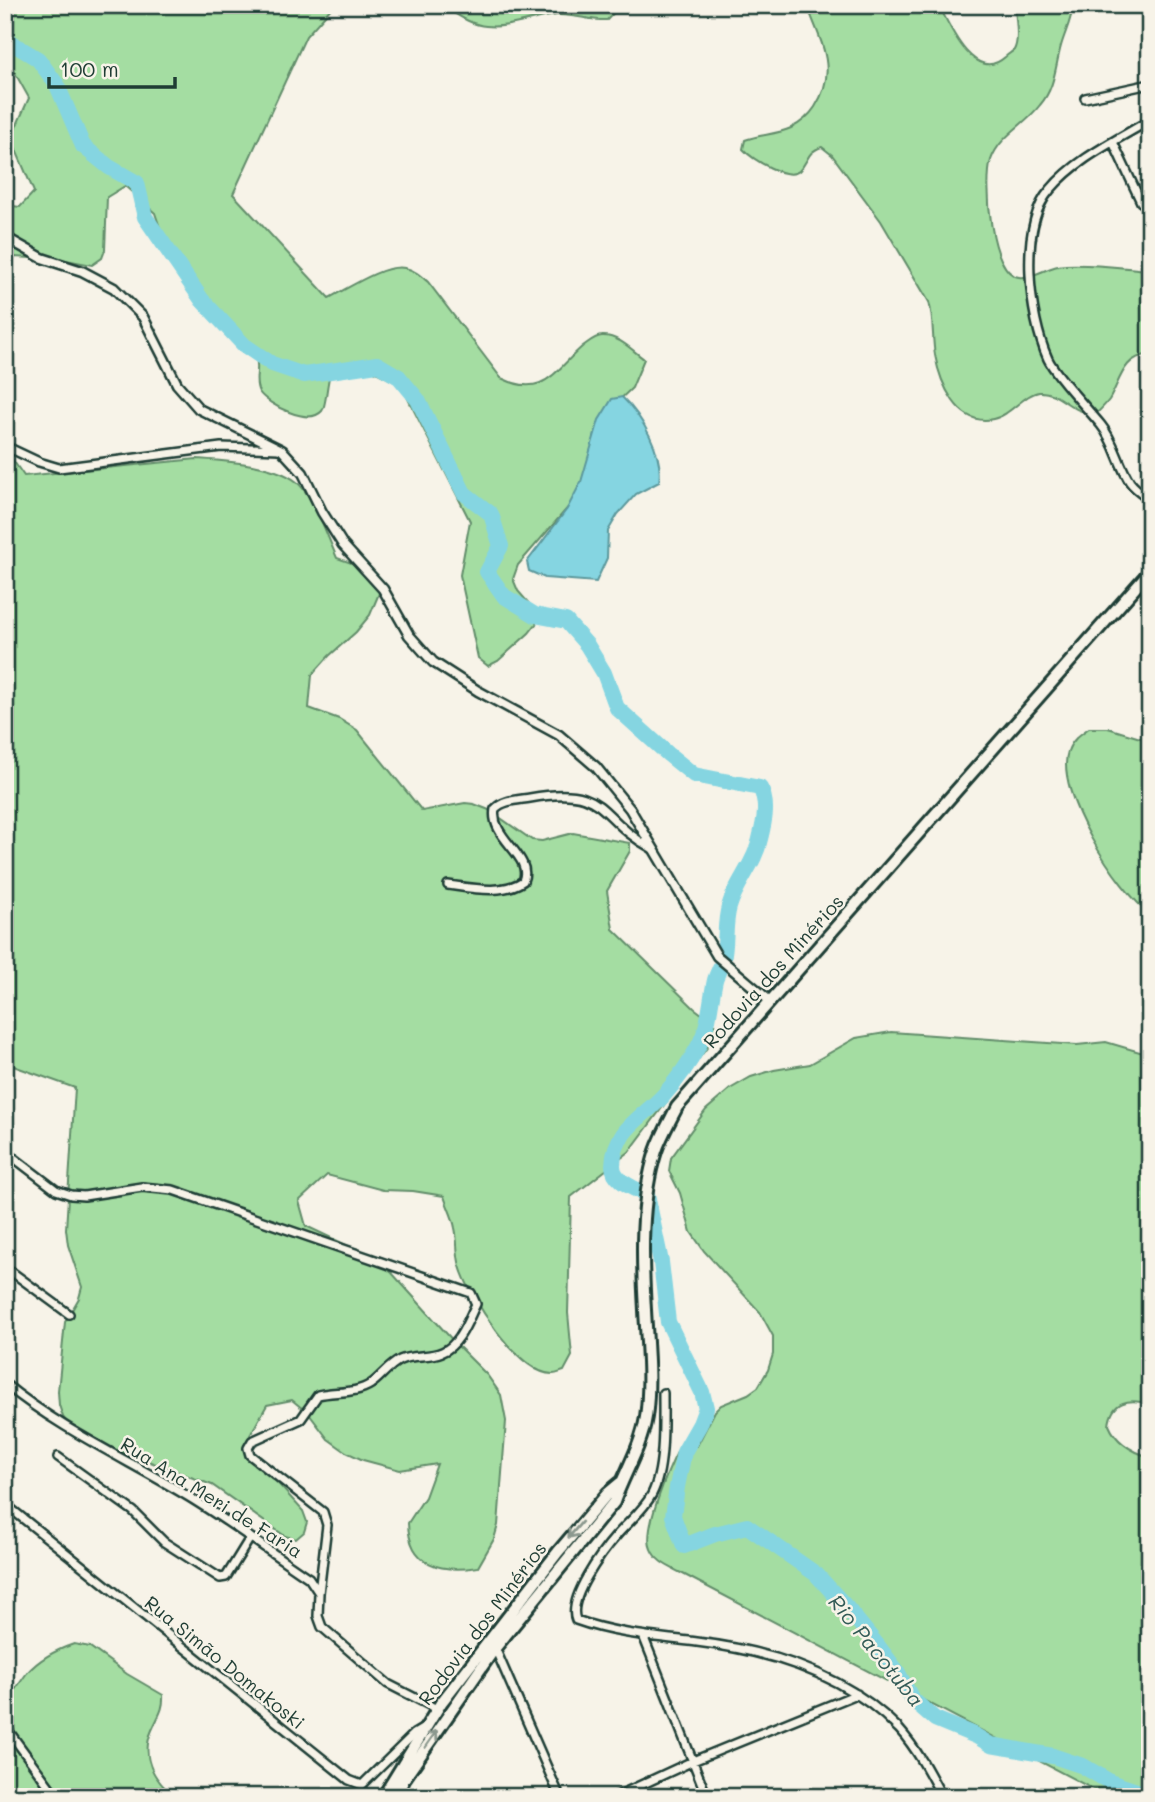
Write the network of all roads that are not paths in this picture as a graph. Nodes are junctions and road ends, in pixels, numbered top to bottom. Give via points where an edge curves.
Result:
1 (1150, 84) edge
2 (1085, 98) dead end
3 (1150, 120) edge
4 (1113, 142) junction
5 (1150, 206) edge
6 (5, 237) edge
7 (5, 446) edge
8 (282, 450) junction
9 (1150, 499) edge
10 (1150, 571) edge
11 (653, 849) junction
12 (448, 885) dead end
13 (771, 1002) junction
14 (5, 1151) edge
15 (5, 1267) edge
16 (69, 1314) dead end
17 (5, 1384) edge
18 (663, 1393) dead end
19 (58, 1457) dead end
20 (622, 1481) junction
21 (5, 1504) edge
22 (250, 1538) junction
23 (319, 1593) junction
24 (645, 1638) junction
25 (495, 1648) junction
26 (857, 1694) junction
27 (437, 1709) junction
28 (5, 1726) edge
29 (425, 1728) junction
30 (693, 1761) junction
31 (57, 1797) edge
32 (383, 1797) edge
33 (396, 1797) edge
34 (560, 1797) edge
35 (615, 1797) edge
36 (708, 1797) edge
37 (942, 1797) edge

1 - 2 street
3 - 4 street
4 - 5 street via 1141,202
4 - 9 street via 1074,166 1042,200 1034,215 1029,283 1035,324 1049,361 1111,437 1132,484
6 - 8 street via 114,288 143,317 177,384 199,409
7 - 8 street via 59,468 221,447
8 - 11 street via 303,474 343,545 383,589 409,635 433,662 559,735 578,751 629,809
10 - 13 main road, Rodovia dos Minérios
11 - 12 street via 586,797 549,795 507,802 495,809 495,823 523,863 523,881 492,889
11 - 13 street via 717,956
13 - 20 main road, Rodovia dos Minérios via 677,1107 657,1149 643,1229 650,1375 646,1417 640,1444
14 - 23 street via 55,1190 71,1195 142,1187 173,1190 471,1293 476,1304 459,1338 443,1352 407,1357 355,1391 318,1395 301,1419 252,1441 248,1448 250,1455 323,1512 327,1525
15 - 16 street
17 - 22 street, Rua Ana Meri de Faria
18 - 24 street via 664,1437 653,1494 615,1536 577,1597 573,1612 576,1620 586,1624
19 - 22 street via 133,1511 164,1542 220,1578 226,1577
20 - 25 main road, Rodovia dos Minérios via 614,1502
20 -> 27 main road, Rodovia dos Minérios via 558,1552
21 - 29 street, Rua Simão Domakoski via 349,1780 362,1785
22 - 23 street, Rua Ana Meri de Faria via 309,1578
23 - 27 street via 322,1627 388,1684
24 - 26 street via 738,1648 792,1663
24 - 30 street
33 -> 25 main road, Rodovia dos Minérios
25 - 34 street
26 - 30 street
26 - 37 street via 901,1731
27 - 29 main road, Rodovia dos Minérios
28 - 31 street
29 - 32 main road, Rodovia dos Minérios
30 - 35 street
30 - 36 street

